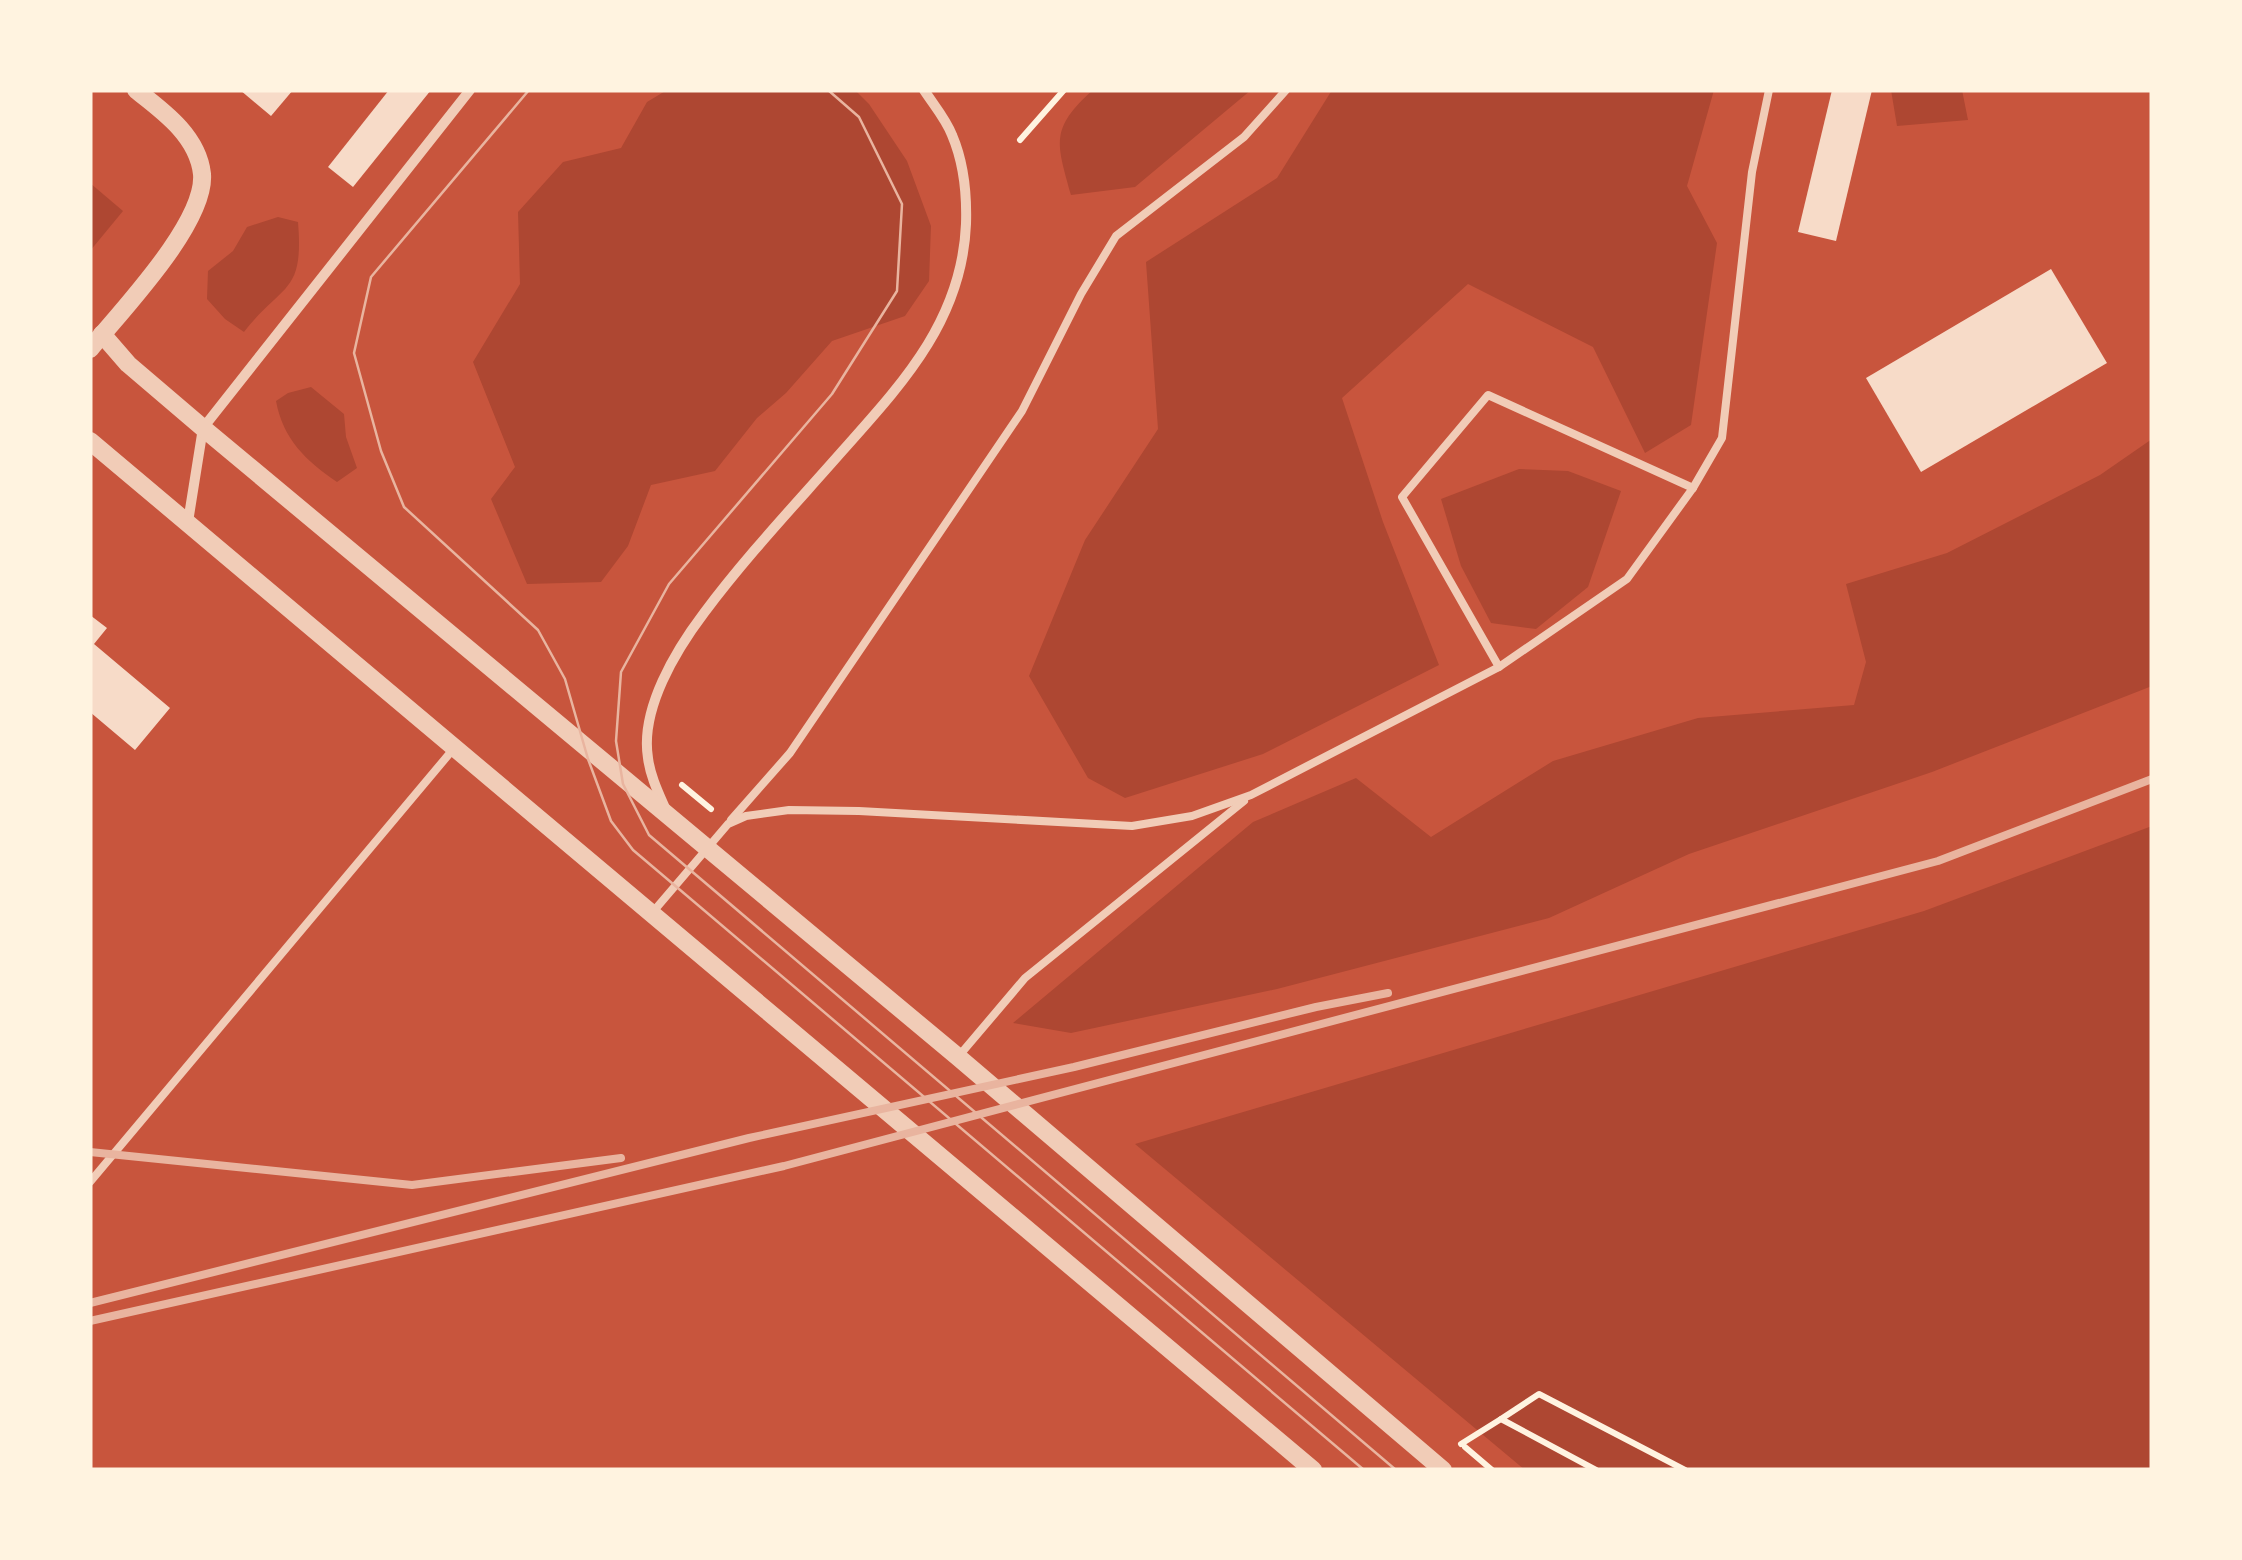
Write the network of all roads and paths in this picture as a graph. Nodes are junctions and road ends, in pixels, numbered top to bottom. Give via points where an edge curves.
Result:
1 (136, 90) edge
2 (470, 90) edge
3 (924, 90) edge
4 (1064, 90) edge
5 (1286, 90) edge
6 (1769, 90) edge
7 (1020, 140) dead end
8 (96, 341) edge
9 (203, 428) junction
10 (90, 441) edge
11 (1693, 488) junction
12 (188, 522) junction
13 (1499, 667) junction
14 (455, 747) junction
15 (1251, 795) junction
16 (667, 814) junction
17 (728, 824) junction
18 (706, 847) junction
19 (652, 913) junction
20 (958, 1057) junction
21 (90, 1182) edge
22 (1501, 1419) junction
23 (1461, 1444) dead end
24 (1313, 1470) edge
25 (1443, 1470) edge
26 (1596, 1470) edge
27 (1684, 1470) edge

1 - 8 street via 192,146 202,174 198,202 178,241
2 - 9 street
3 - 16 street via 952,134 967,190 958,283 902,383 682,641 662,682 647,755
4 - 7 path
5 - 17 lane via 1244,137 1116,236 1022,411 790,753
6 - 11 lane via 1752,172 1722,438
8 - 9 street
9 - 12 street
9 - 16 street
10 - 12 street
11 - 13 lane via 1627,579
11 - 13 lane via 1488,395 1402,497
12 - 14 street
13 - 15 lane
14 - 19 street
14 - 21 lane
15 - 17 lane via 1192,816 1132,826 789,810
15 - 20 lane via 1026,978
16 - 18 street
17 - 18 lane
18 - 19 lane
18 - 20 street
19 - 24 street
20 - 25 street
22 - 23 path
22 - 26 path
22 - 27 path via 1539,1394

